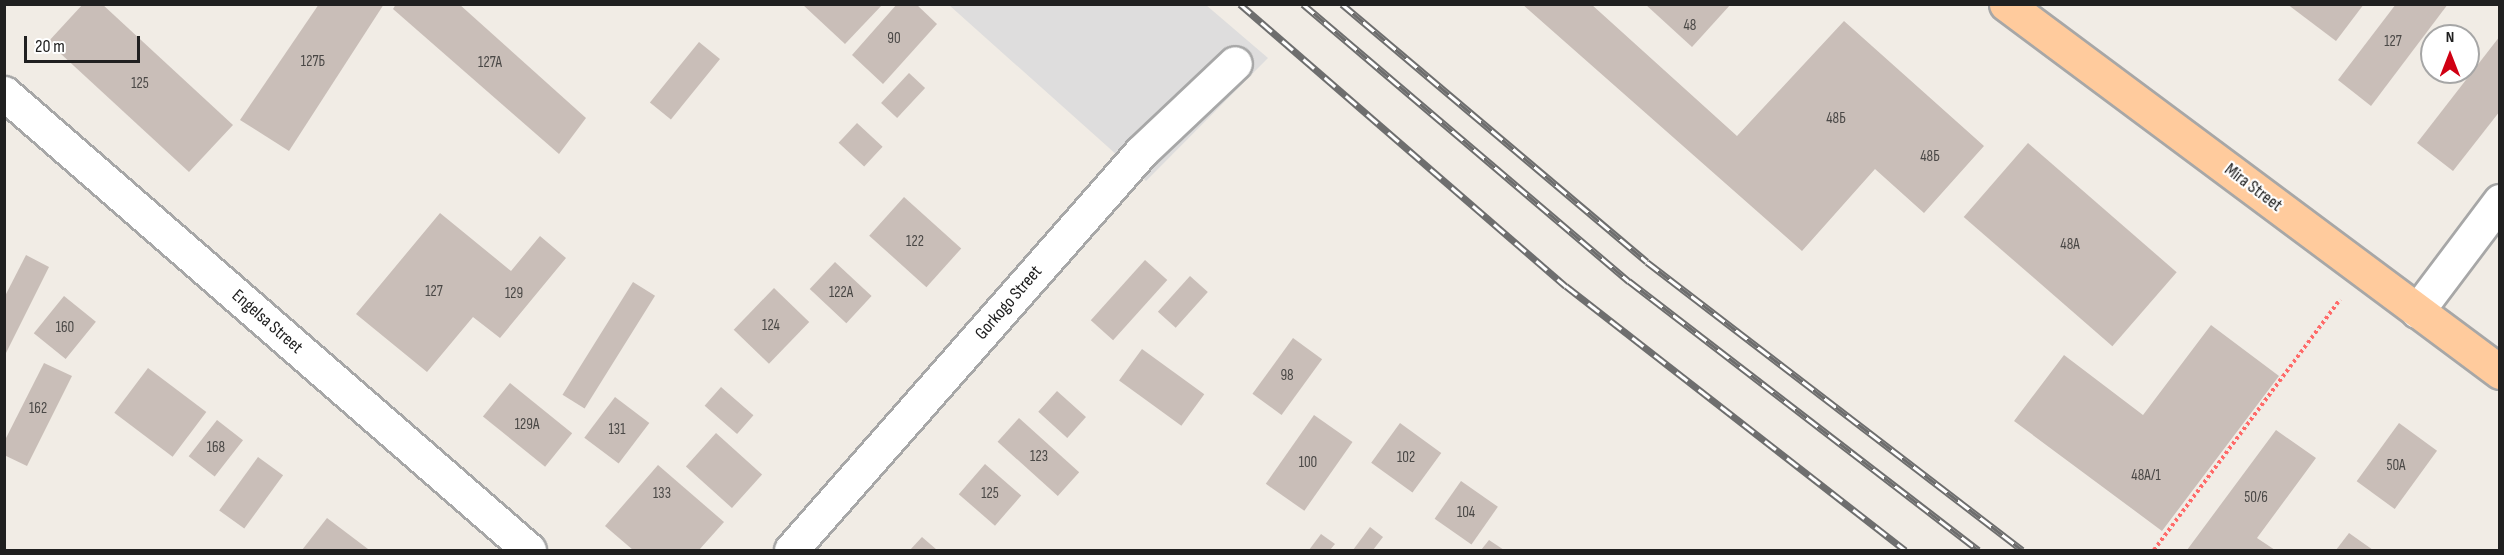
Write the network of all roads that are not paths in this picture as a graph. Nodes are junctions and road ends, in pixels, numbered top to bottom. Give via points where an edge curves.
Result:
1 (2006, 4) edge
2 (1235, 63) dead end
3 (4, 93) edge
4 (2499, 201) edge
5 (2417, 311) junction
6 (2499, 372) edge
7 (529, 550) edge
8 (791, 550) edge

1 - 5 main road, Mira Street
2 - 8 street, Gorkogo Street via 1141,152
3 - 7 street, Engelsa Street
4 - 5 street
5 - 6 main road, Mira Street

